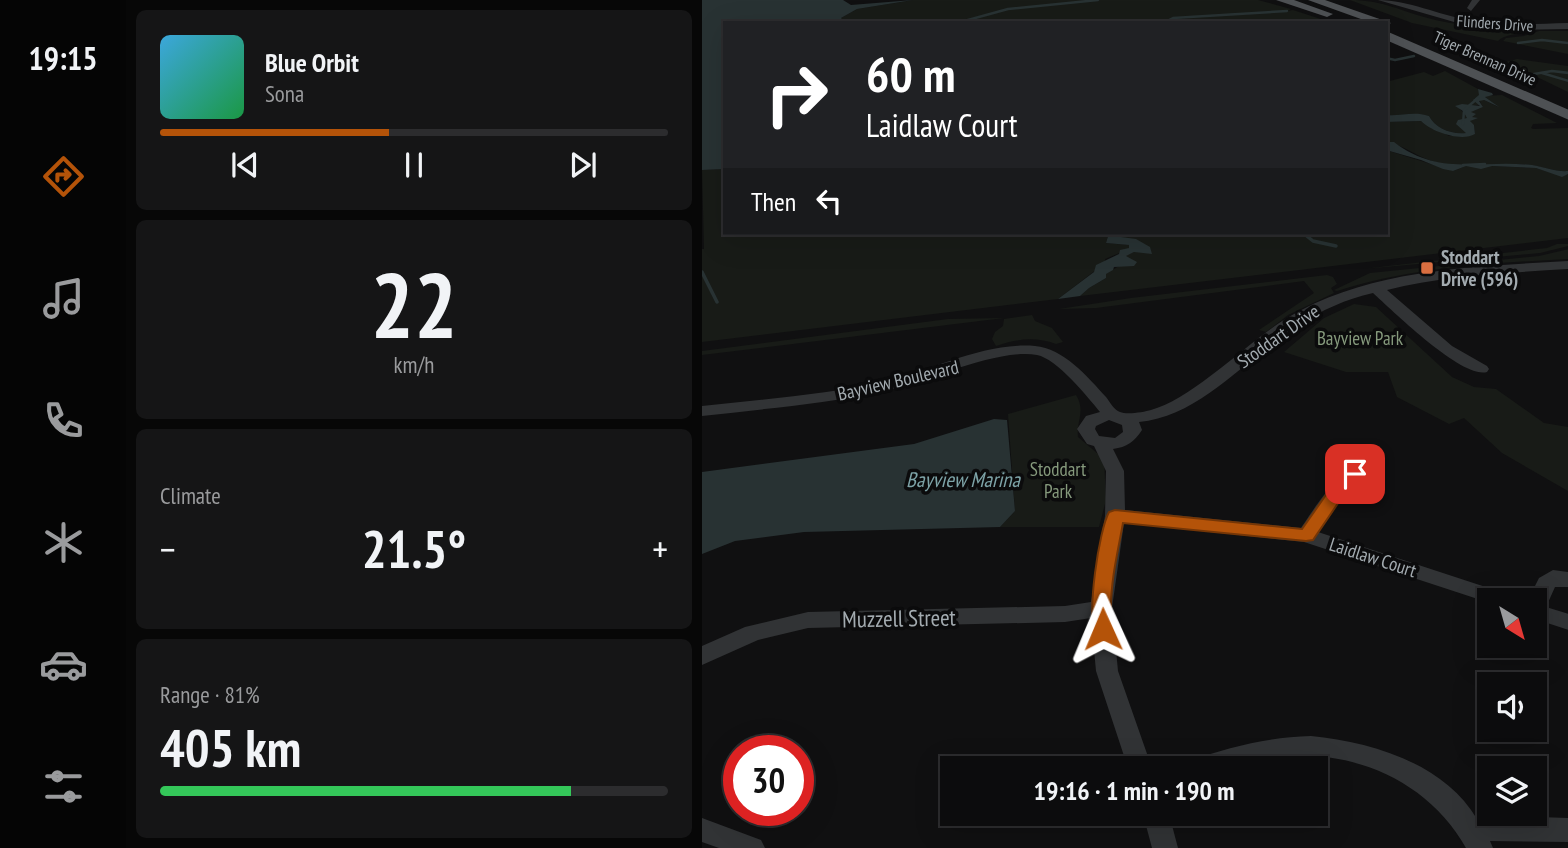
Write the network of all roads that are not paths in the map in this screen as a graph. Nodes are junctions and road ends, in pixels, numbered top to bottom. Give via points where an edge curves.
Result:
1 (1282, 0) edge
2 (1314, 0) edge
3 (1382, 0) edge
4 (1347, 21) edge
5 (1380, 21) edge
6 (1388, 24) edge
7 (1568, 26) edge
8 (1388, 35) edge
9 (1568, 104) edge
10 (1568, 116) edge
11 (1568, 265) edge
12 (1374, 286) junction
13 (1481, 369) dead end
14 (702, 411) edge
15 (1117, 425) junction
16 (1101, 443) junction
17 (1369, 463) dead end
18 (1115, 487) junction
19 (1115, 516) junction
20 (1306, 535) junction
21 (1568, 580) edge
22 (1544, 588) edge
23 (1477, 591) edge
24 (1101, 608) junction
25 (1547, 614) edge
26 (1568, 622) edge
27 (702, 656) edge
28 (1136, 756) edge
29 (1245, 756) edge
30 (1159, 826) edge
31 (702, 830) edge
32 (1568, 830) edge
33 (1477, 840) edge
34 (752, 848) edge
35 (1165, 848) edge

1 - 4 main road
2 - 5 main road, Tiger Brennan Drive
3 - 7 street, Flinders Drive via 1468,23
6 - 9 main road, Tiger Brennan Drive
8 - 10 main road, Tiger Brennan Drive
11 - 12 street, Stoddart Drive via 1450,273
12 - 13 street via 1446,349
12 - 15 street, Stoddart Drive via 1307,313 1199,389 1193,401 1167,419
14 - 15 street, Bayview Boulevard via 873,389 1024,349 1050,354
15 - 16 street, Stoddart Drive
15 - 16 street, Bayview Boulevard via 1086,429 1092,440
15 - 18 street via 1122,469
16 - 18 street via 1115,471
17 - 20 street via 1341,486
18 - 19 street
19 - 20 street, Laidlaw Court
19 - 24 street
20 - 23 street, Laidlaw Court
21 - 22 street via 1553,577
24 - 27 street, Muzzell Street via 1065,614 808,620 753,633
24 - 28 street via 1107,671
25 - 26 street
29 - 33 street via 1280,747 1325,746 1365,754 1398,767 1440,795
30 - 35 street
31 - 34 street
32 - 33 street via 1509,828

